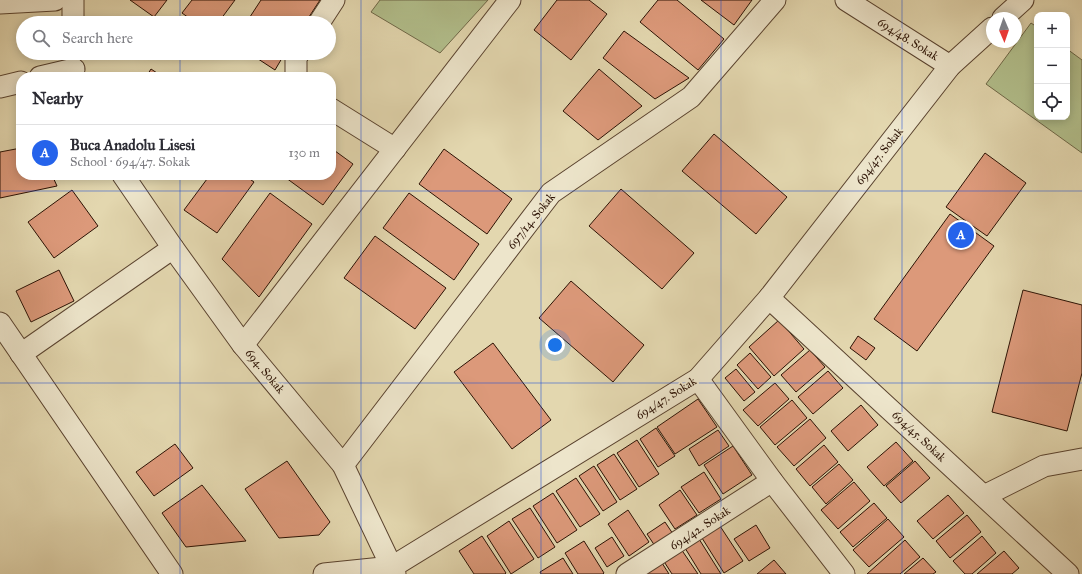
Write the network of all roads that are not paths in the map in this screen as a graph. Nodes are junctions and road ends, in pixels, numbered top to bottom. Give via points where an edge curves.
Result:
1 (55, 0) edge
2 (72, 0) edge
3 (334, 0) edge
4 (510, 0) edge
5 (775, 0) edge
6 (846, 0) edge
7 (1023, 0) edge
8 (0, 3) edge
9 (1010, 12) edge
10 (73, 16) edge
11 (324, 16) edge
12 (986, 33) edge
13 (296, 60) edge
14 (75, 66) edge
15 (950, 66) junction
16 (56, 72) edge
17 (296, 72) edge
18 (16, 83) edge
19 (0, 86) edge
20 (336, 113) edge
21 (395, 149) junction
22 (126, 180) edge
23 (173, 248) junction
24 (769, 298) junction
25 (0, 323) edge
26 (243, 345) junction
27 (21, 354) junction
28 (698, 379) junction
29 (1082, 459) edge
30 (343, 465) junction
31 (772, 481) junction
32 (984, 496) junction
33 (394, 571) edge
34 (172, 574) edge
35 (324, 574) edge
36 (627, 574) edge
37 (844, 574) edge
38 (1068, 574) edge

1 - 8 street
2 - 10 street
3 - 11 street
4 - 21 street
5 - 30 street, 697/14. Sokak via 691,98 551,193
6 - 15 street, 694/48. Sokak
7 - 9 street
12 - 15 street, 694/47. Sokak
13 - 17 street
14 - 16 street
15 - 24 street, 694/47. Sokak
18 - 19 street
20 - 21 street
21 - 26 street
22 - 23 street, 694. Sokak
23 - 26 street, 694. Sokak
23 - 27 street
24 - 28 street, 694/47. Sokak
24 - 32 street, 694/45. Sokak
25 - 27 street
26 - 30 street, 694. Sokak
27 - 34 street
28 - 31 street
28 - 33 street, 694/47. Sokak
29 - 32 street via 1044,466
30 - 33 street, 694. Sokak
31 - 36 street, 694/42. Sokak
31 - 37 street
32 - 38 street, 694/45. Sokak
33 - 35 street, 694/47. Sokak

